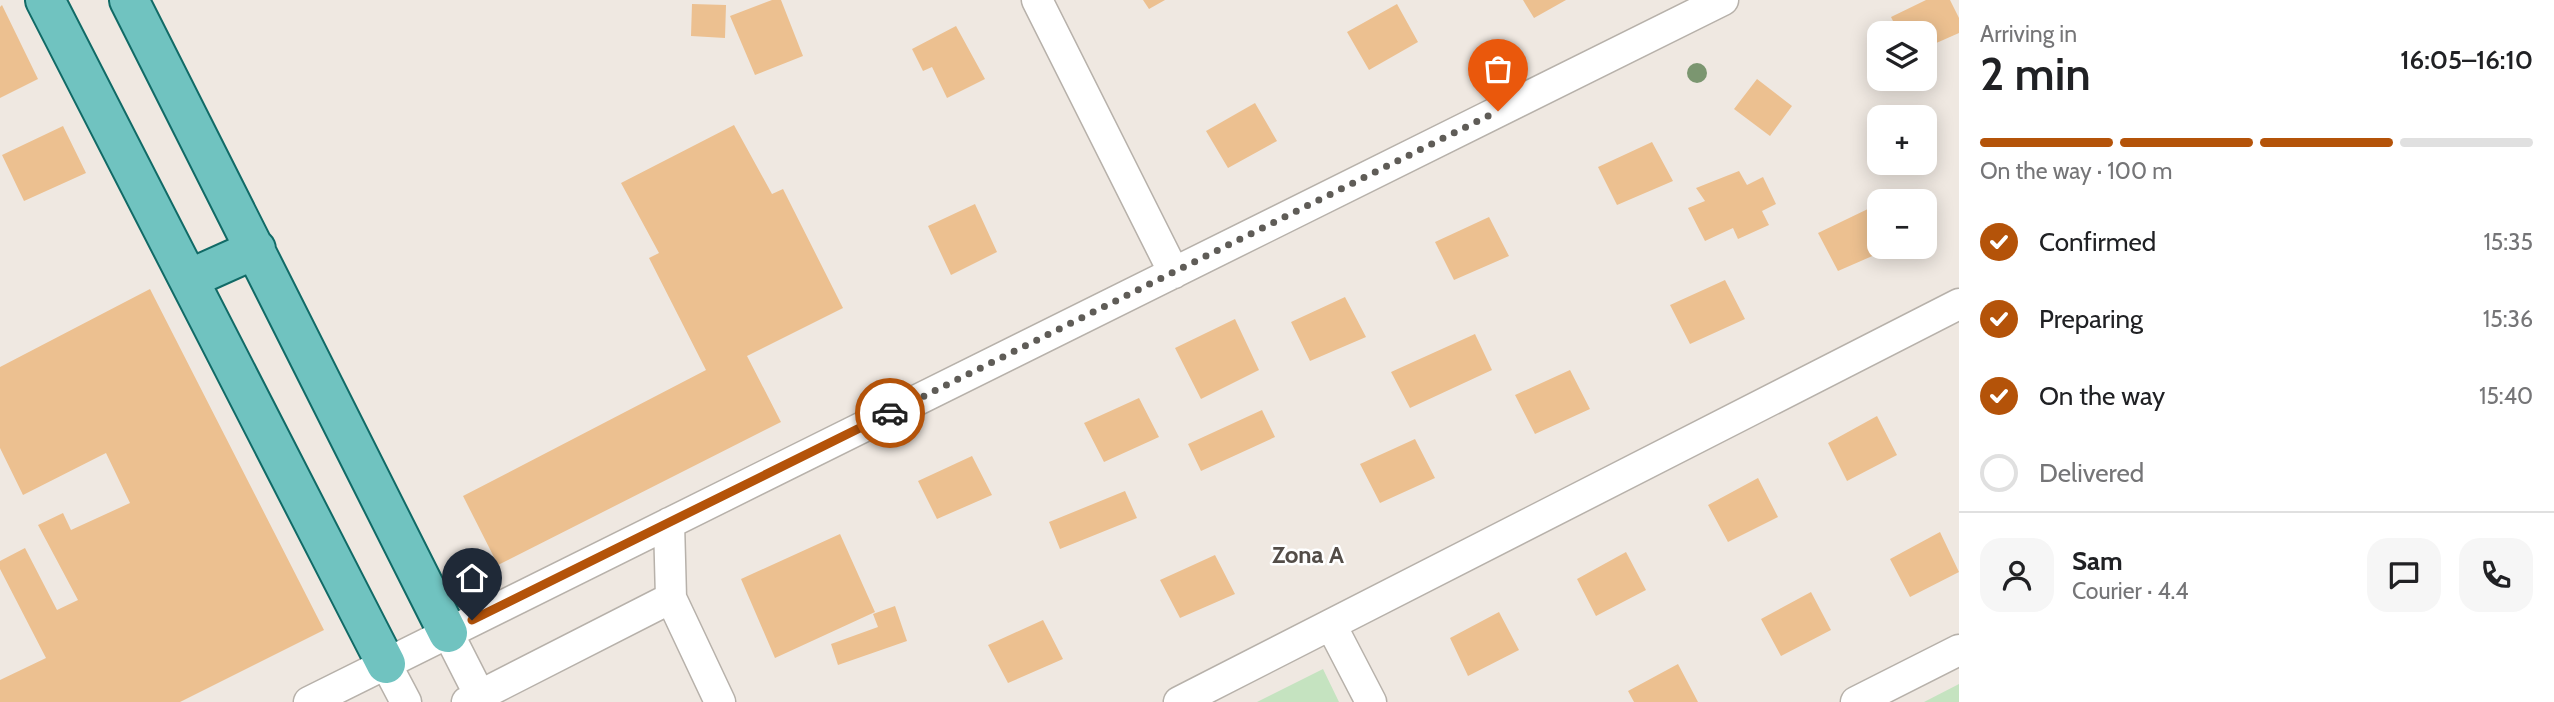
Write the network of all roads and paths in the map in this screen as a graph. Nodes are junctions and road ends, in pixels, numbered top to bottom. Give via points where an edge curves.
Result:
1 (45, 0) edge
2 (129, 0) edge
3 (1037, 0) edge
4 (1723, 0) edge
5 (256, 249) junction
6 (1174, 273) junction
7 (189, 279) junction
8 (1959, 304) edge
9 (669, 523) junction
10 (671, 598) junction
11 (1331, 625) junction
12 (448, 633) junction
13 (1959, 650) edge
14 (386, 664) junction
15 (474, 699) edge
16 (309, 702) edge
17 (406, 702) edge
18 (720, 702) edge
19 (1179, 702) edge
20 (1371, 702) edge
21 (1856, 702) edge

1 - 7 main road
2 - 5 main road
3 - 6 street
4 - 6 street
5 - 7 main road
5 - 12 main road
6 - 9 street
7 - 14 main road
8 - 11 street
9 - 10 street
9 - 12 street
10 - 15 street
10 - 18 street
11 - 19 street
11 - 20 street
12 - 14 street
12 - 15 street
13 - 21 street
14 - 16 street
14 - 17 street

